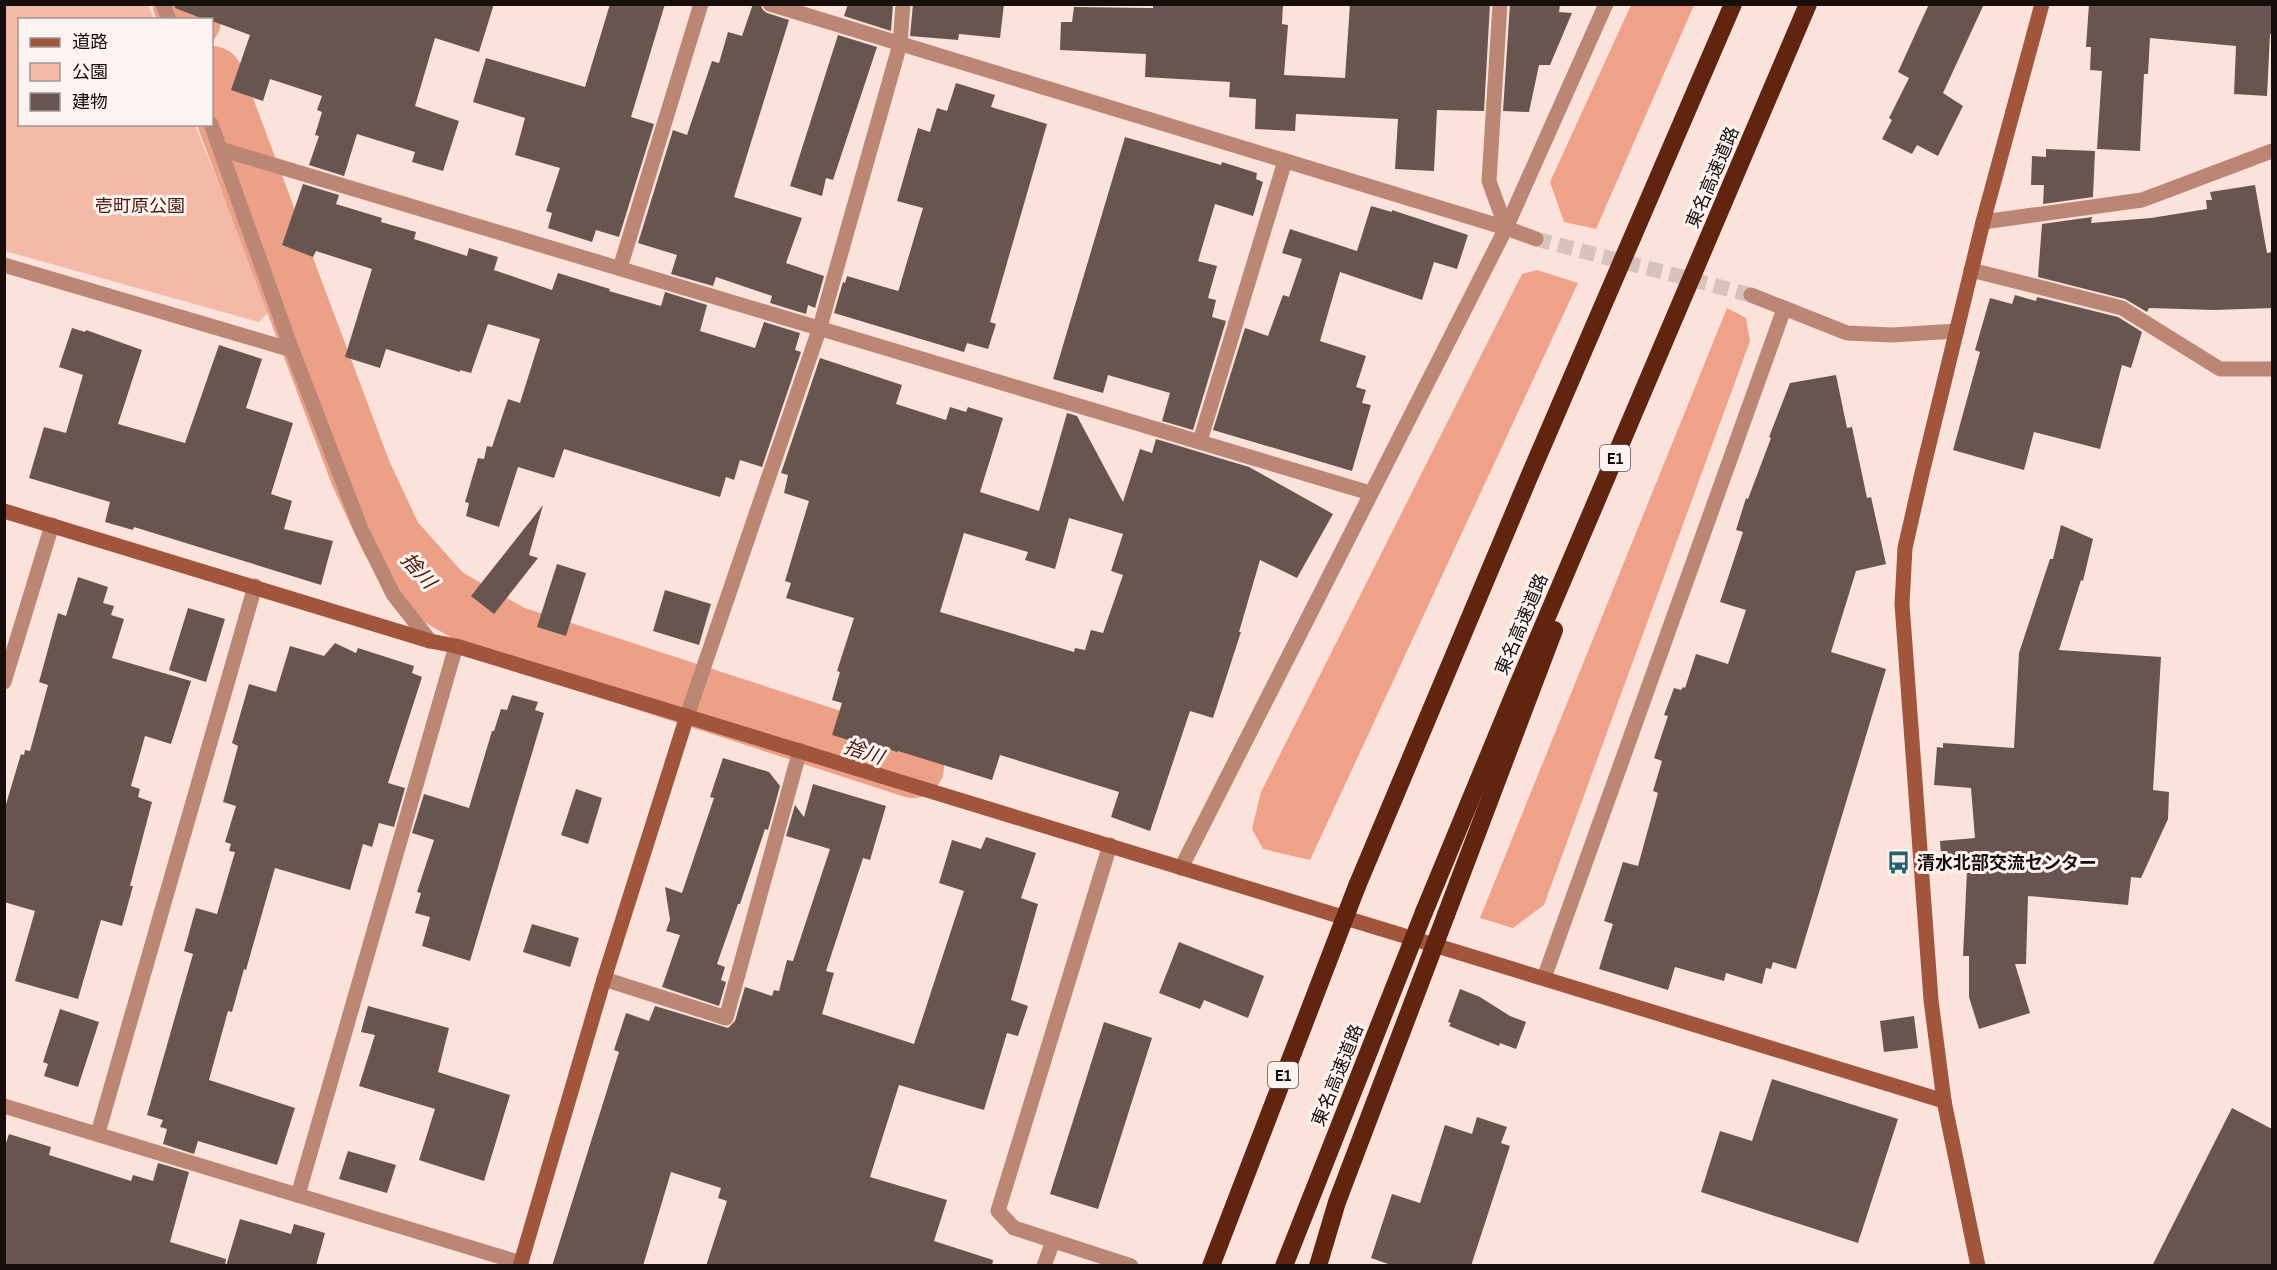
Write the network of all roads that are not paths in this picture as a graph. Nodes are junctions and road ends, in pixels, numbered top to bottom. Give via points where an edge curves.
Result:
1 (701, 4) edge
2 (770, 4) edge
3 (903, 4) edge
4 (1500, 4) edge
5 (1606, 4) edge
6 (1733, 4) edge
7 (1808, 4) edge
8 (2042, 4) edge
9 (900, 44) junction
10 (212, 126) edge
11 (220, 149) junction
12 (2272, 151) edge
13 (1285, 161) junction
14 (1983, 222) junction
15 (1506, 228) junction
16 (1536, 239) tunnel mouth
17 (4, 265) edge
18 (620, 268) junction
19 (1971, 270) junction
20 (1751, 295) tunnel mouth
21 (1784, 309) junction
22 (820, 327) junction
23 (1957, 331) junction
24 (292, 350) junction
25 (2272, 369) edge
26 (1646, 384) junction
27 (1200, 441) junction
28 (1370, 493) junction
29 (4, 511) edge
30 (52, 525) junction
31 (255, 586) junction
32 (430, 641) junction
33 (456, 646) junction
34 (4, 682) edge
35 (687, 716) junction
36 (800, 750) junction
37 (1110, 845) junction
38 (1181, 868) junction
39 (1544, 978) junction
40 (604, 980) junction
41 (1944, 1101) junction
42 (4, 1106) edge
43 (98, 1133) junction
44 (298, 1195) junction
45 (1053, 1241) junction
46 (520, 1264) edge
47 (1044, 1266) edge
48 (1131, 1266) edge
49 (1211, 1266) edge
50 (1284, 1266) edge
51 (1318, 1266) edge
52 (1978, 1266) edge

1 - 18 street
2 - 9 street
3 - 9 street
4 - 15 street via 1488,181
5 - 15 street
6 - 49 highway, E1, bridge via 1357,886
7 - 26 highway, 東名高速道路 / E1
8 - 14 street
9 - 13 street
9 - 22 street
10 - 11 street
11 - 18 street
11 - 24 street
12 - 14 street via 2142,200
13 - 15 street
13 - 27 street
14 - 19 street
15 - 16 street
15 - 28 street
17 - 24 street
18 - 22 street
19 - 23 street
19 - 25 street via 2122,308 2220,369
20 - 21 street
21 - 23 street via 1847,333
21 - 39 street
22 - 27 street
22 - 35 street
23 - 41 street via 1905,548 1902,604 1931,1000
24 - 32 street via 361,530 393,594
26 - 50 highway, 東名高速道路 / E1, bridge via 1424,912
26 - 51 highway, bridge via 1337,1202
27 - 28 street
28 - 38 street
29 - 30 street
30 - 31 street
30 - 34 street
31 - 32 street
31 - 43 street
32 - 33 street
33 - 35 street
33 - 44 street
35 - 36 street
35 - 40 street
36 - 37 street
36 - 40 street via 726,1018
37 - 38 street
37 - 45 street via 998,1211 1014,1228
38 - 39 street
39 - 41 street
40 - 46 street
41 - 52 street
42 - 43 street
43 - 44 street
44 - 46 street
45 - 47 street
45 - 48 street

